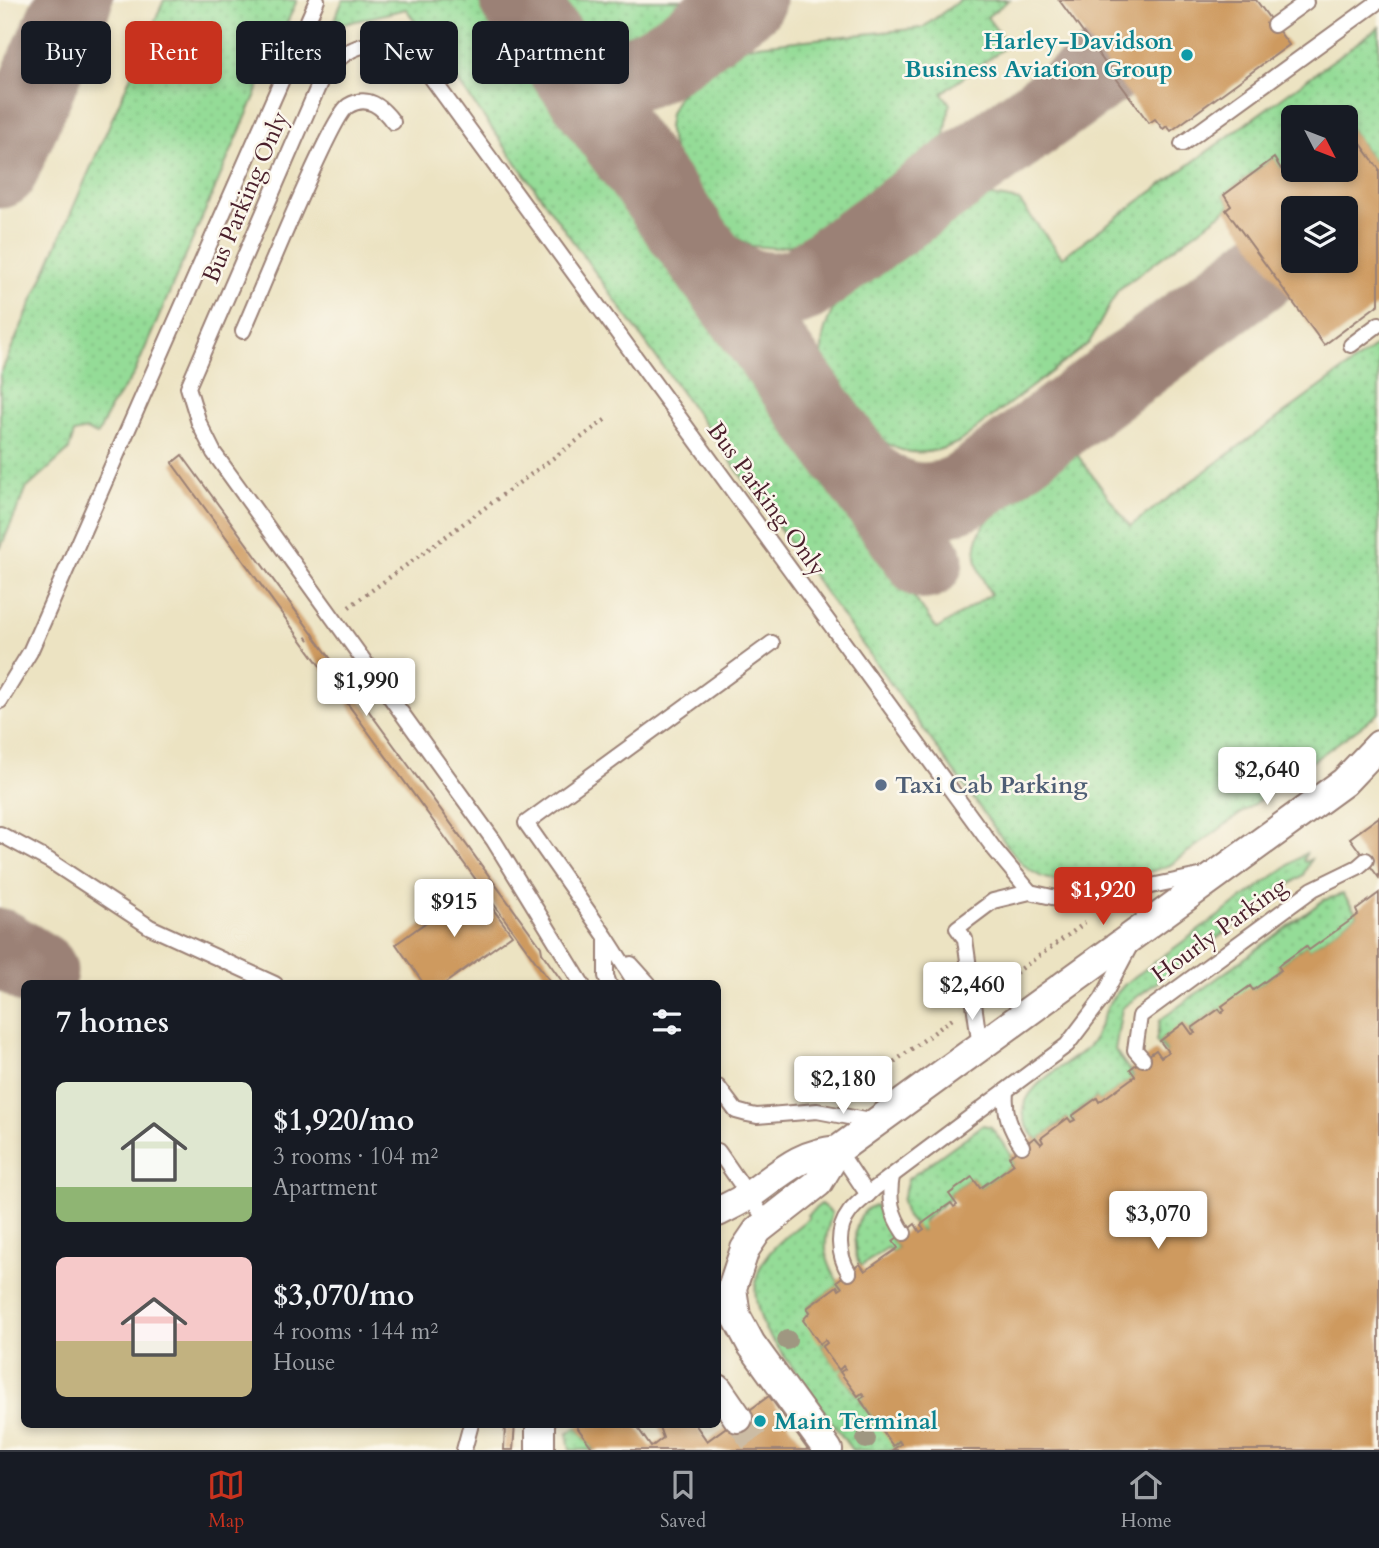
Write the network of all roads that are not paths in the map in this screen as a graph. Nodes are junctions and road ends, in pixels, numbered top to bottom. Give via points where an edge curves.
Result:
1 (317, 0) edge
2 (1379, 1) edge
3 (1306, 2) edge
4 (1274, 25) dead end
5 (393, 122) dead end
6 (1182, 144) dead end
7 (1379, 324) edge
8 (243, 331) dead end
9 (1351, 345) dead end
10 (772, 643) dead end
11 (0, 701) edge
12 (1379, 745) edge
13 (1379, 768) edge
14 (1344, 782) junction
15 (0, 834) edge
16 (1366, 860) dead end
17 (1218, 873) junction
18 (1030, 892) junction
19 (1138, 930) junction
20 (606, 937) junction
21 (266, 980) edge
22 (580, 980) edge
23 (608, 980) edge
24 (633, 980) edge
25 (645, 980) edge
26 (980, 1047) junction
27 (1143, 1059) dead end
28 (721, 1090) edge
29 (1006, 1091) junction
30 (876, 1122) junction
31 (1022, 1146) dead end
32 (838, 1150) junction
33 (721, 1155) edge
34 (892, 1176) junction
35 (868, 1195) junction
36 (749, 1196) junction
37 (721, 1210) edge
38 (767, 1222) junction
39 (721, 1231) edge
40 (904, 1233) dead end
41 (849, 1273) dead end
42 (721, 1393) edge
43 (738, 1418) tunnel mouth
44 (470, 1428) edge
45 (540, 1428) edge
46 (464, 1450) edge
47 (540, 1450) edge
48 (828, 1450) edge

1 - 11 lane via 30,652
2 - 6 lane
3 - 4 lane
5 - 8 lane via 373,102 348,106 341,114
7 - 9 lane
10 - 20 lane via 526,823
12 - 14 street
13 - 14 street
14 - 17 street
15 - 21 lane via 150,926
16 - 27 lane, Hourly Parking via 1313,889 1140,1016 1135,1050
17 - 18 lane via 1074,902
17 - 19 street
18 - 22 lane, Bus Parking Only via 406,43 351,48 332,62 321,80 188,387 214,453 494,841
18 - 26 lane via 993,901 957,928 965,939
19 - 26 street
19 - 29 lane via 1102,999 1068,1045
20 - 23 lane
20 - 24 lane
20 - 25 lane
26 - 30 street
28 - 30 lane via 736,1111 747,1114 817,1111
29 - 31 lane via 1009,1126
29 - 34 lane
30 - 32 street
32 - 35 lane
32 - 36 street via 794,1161
32 - 38 street via 818,1183
33 - 36 lane
34 - 35 lane
34 - 40 lane via 890,1204
35 - 41 lane via 849,1212 841,1227 842,1255
36 - 37 street
36 - 38 lane
36 - 39 street
38 - 48 street via 739,1263 732,1288 736,1316
42 - 43 street
44 - 46 lane
45 - 47 street

